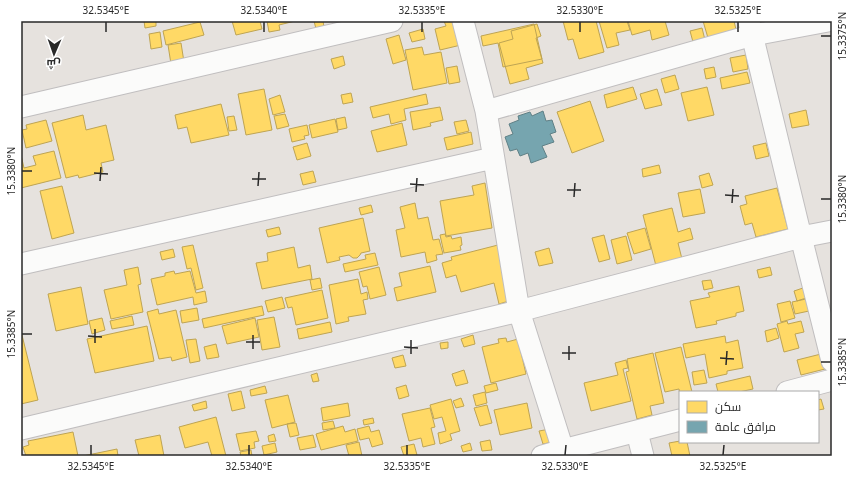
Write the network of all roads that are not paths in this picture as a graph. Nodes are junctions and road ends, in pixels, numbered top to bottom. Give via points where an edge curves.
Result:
1 (392, 21) edge
2 (463, 21) edge
3 (828, 21) edge
4 (751, 28) edge
5 (21, 107) edge
6 (486, 111) junction
7 (493, 158) junction
8 (832, 231) edge
9 (801, 237) junction
10 (21, 264) edge
11 (519, 311) junction
12 (832, 361) edge
13 (832, 380) edge
14 (791, 391) edge
15 (679, 420) edge
16 (21, 429) edge
17 (636, 432) junction
18 (563, 450) junction
19 (542, 456) edge
20 (643, 456) edge

1 - 5 street
2 - 6 street
3 - 4 street
4 - 6 street
4 - 9 street
6 - 7 street
7 - 10 street
7 - 11 street
8 - 9 street
9 - 11 street
9 - 12 street
11 - 16 street
11 - 18 street
13 - 14 street
15 - 17 street
17 - 18 street
17 - 20 street
18 - 19 street

